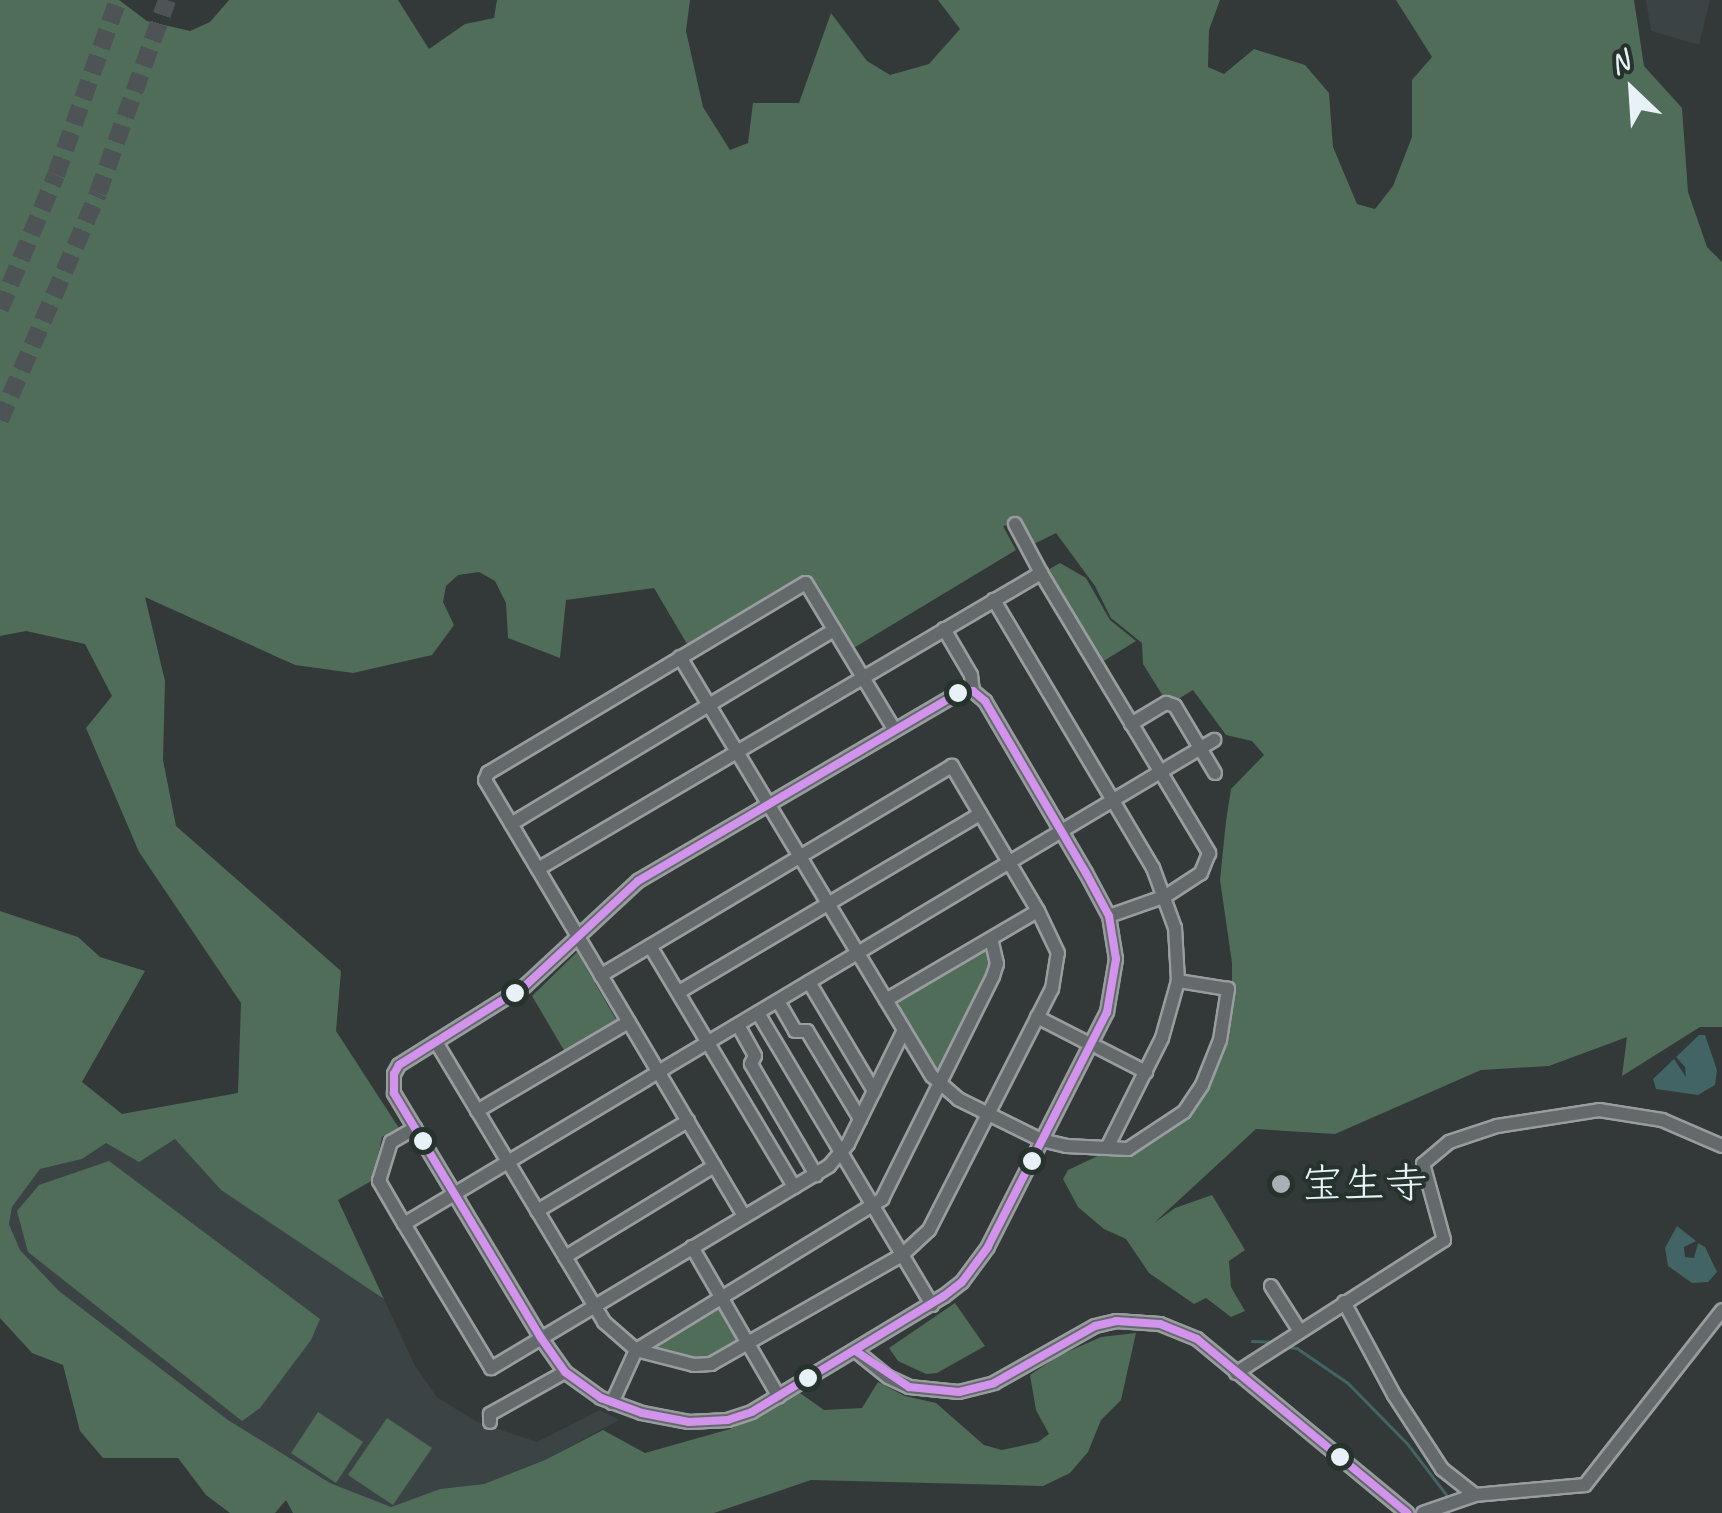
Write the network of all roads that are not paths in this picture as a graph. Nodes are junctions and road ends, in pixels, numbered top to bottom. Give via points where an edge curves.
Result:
1 (1015, 524) dead end
2 (1041, 574) junction
3 (994, 600) junction
4 (834, 630) junction
5 (944, 630) junction
6 (680, 657) junction
7 (864, 678) junction
8 (973, 691) junction
9 (709, 705) junction
10 (1131, 724) junction
11 (894, 729) junction
12 (1214, 740) dead end
13 (1201, 748) junction
14 (738, 753) junction
15 (1160, 772) junction
16 (1215, 773) dead end
17 (1113, 802) junction
18 (769, 805) junction
19 (980, 814) junction
20 (511, 824) junction
21 (1060, 832) junction
22 (800, 856) junction
23 (1010, 862) junction
24 (538, 869) junction
25 (1166, 896) junction
26 (829, 904) junction
27 (1038, 911) junction
28 (1109, 916) junction
29 (578, 937) junction
30 (991, 939) junction
31 (650, 946) junction
32 (858, 952) junction
33 (601, 975) junction
34 (1178, 981) junction
35 (809, 982) junction
36 (678, 992) junction
37 (886, 1000) junction
38 (778, 1001) junction
39 (758, 1013) junction
40 (1038, 1017) junction
41 (629, 1022) junction
42 (738, 1026) junction
43 (904, 1030) junction
44 (1084, 1040) dead end
45 (436, 1042) junction
46 (708, 1042) junction
47 (1099, 1048) dead end
48 (658, 1072) junction
49 (1146, 1072) junction
50 (942, 1086) junction
51 (874, 1091) junction
52 (477, 1111) junction
53 (988, 1114) junction
54 (860, 1120) junction
55 (688, 1121) junction
56 (415, 1128) junction
57 (1041, 1140) junction
58 (1722, 1146) edge
59 (1107, 1148) junction
60 (842, 1153) junction
61 (507, 1162) junction
62 (714, 1166) junction
63 (816, 1175) junction
64 (794, 1186) junction
65 (454, 1192) junction
66 (873, 1207) junction
67 (537, 1210) junction
68 (744, 1216) junction
69 (404, 1224) junction
70 (692, 1247) junction
71 (902, 1255) junction
72 (565, 1257) junction
73 (1271, 1286) dead end
74 (722, 1297) junction
75 (1344, 1302) junction
76 (932, 1305) junction
77 (594, 1306) junction
78 (1722, 1310) edge
79 (1299, 1330) junction
80 (540, 1338) junction
81 (749, 1346) junction
82 (636, 1350) junction
83 (857, 1352) junction
84 (564, 1372) junction
85 (1236, 1373) junction
86 (779, 1398) junction
87 (612, 1404) junction
88 (490, 1422) dead end
89 (1476, 1495) junction
90 (1407, 1513) edge
91 (1424, 1513) edge

1 - 2 street
2 - 3 street
2 - 10 street
3 - 5 street
3 - 17 street
4 - 6 street via 806,583
4 - 7 street
4 - 9 street
5 - 7 street
5 - 8 street via 971,675
6 - 9 street
6 - 20 street via 488,774 485,780
7 - 11 street
7 - 14 street
8 - 11 street via 962,690
8 - 21 street
9 - 14 street
9 - 20 street
10 - 13 street via 1166,703 1175,706
10 - 15 street
11 - 18 street
12 - 13 street
13 - 15 street
13 - 16 street
14 - 18 street
14 - 24 street
15 - 17 street
15 - 25 street via 1209,853 1201,872
17 - 21 street
17 - 25 street
18 - 22 street
18 - 29 street via 638,882
19 - 22 street via 952,766
19 - 23 street
19 - 26 street
20 - 24 street
21 - 23 street
21 - 28 street
22 - 26 street
22 - 31 street
23 - 27 street
23 - 32 street
24 - 29 street
25 - 28 street
25 - 34 street
26 - 32 street
26 - 36 street
27 - 30 street
27 - 40 street via 1058,953
28 - 57 street via 1116,960 1107,1012
29 - 33 street
29 - 45 street via 512,996
30 - 37 street
30 - 50 street via 997,964
31 - 33 street
31 - 36 street
32 - 35 street
32 - 37 street
33 - 41 street
34 - 49 street
34 - 59 street via 1228,989 1211,1065 1184,1112 1162,1131 1128,1150
35 - 38 street
35 - 51 street
36 - 46 street
37 - 43 street
38 - 39 street
38 - 54 street via 795,1031 807,1031
39 - 42 street
39 - 60 street
40 - 44 street
40 - 53 street
41 - 48 street
41 - 52 street
42 - 46 street
42 - 63 street via 755,1056 751,1064
43 - 50 street
43 - 51 street
45 - 52 street
45 - 56 street via 394,1074 394,1093
46 - 48 street
46 - 64 street
47 - 49 street
48 - 55 street
48 - 61 street
49 - 59 street
50 - 53 street
50 - 66 street via 889,1190
51 - 54 street
52 - 61 street
53 - 57 street
53 - 71 street via 937,1218
54 - 60 street
55 - 62 street
55 - 67 street
56 - 65 street
56 - 69 street via 391,1142 379,1181
57 - 59 street
57 - 76 street via 988,1247 962,1282
58 - 75 street via 1662,1120 1599,1110 1498,1126 1448,1142 1422,1164 1444,1240
60 - 63 street
60 - 66 street
61 - 65 street
61 - 67 street
62 - 68 street
62 - 72 street
63 - 64 street
64 - 68 street
65 - 69 street
65 - 80 street
66 - 71 street
66 - 74 street
67 - 72 street
68 - 70 street
69 - 80 street via 492,1368
70 - 74 street
70 - 77 street
71 - 76 street
71 - 81 street
72 - 77 street
73 - 79 street
74 - 81 street
74 - 82 street
75 - 79 street
75 - 89 street via 1442,1469
76 - 83 street
77 - 80 street
77 - 82 street
78 - 89 street via 1585,1484
79 - 85 street
80 - 84 street
81 - 82 street via 711,1364
81 - 86 street
82 - 87 street
83 - 85 street via 910,1387 959,1392 994,1383 1095,1326 1138,1320 1178,1329
83 - 86 street
84 - 87 street
84 - 88 street via 490,1414
85 - 90 street
86 - 87 street via 706,1422
89 - 91 street

